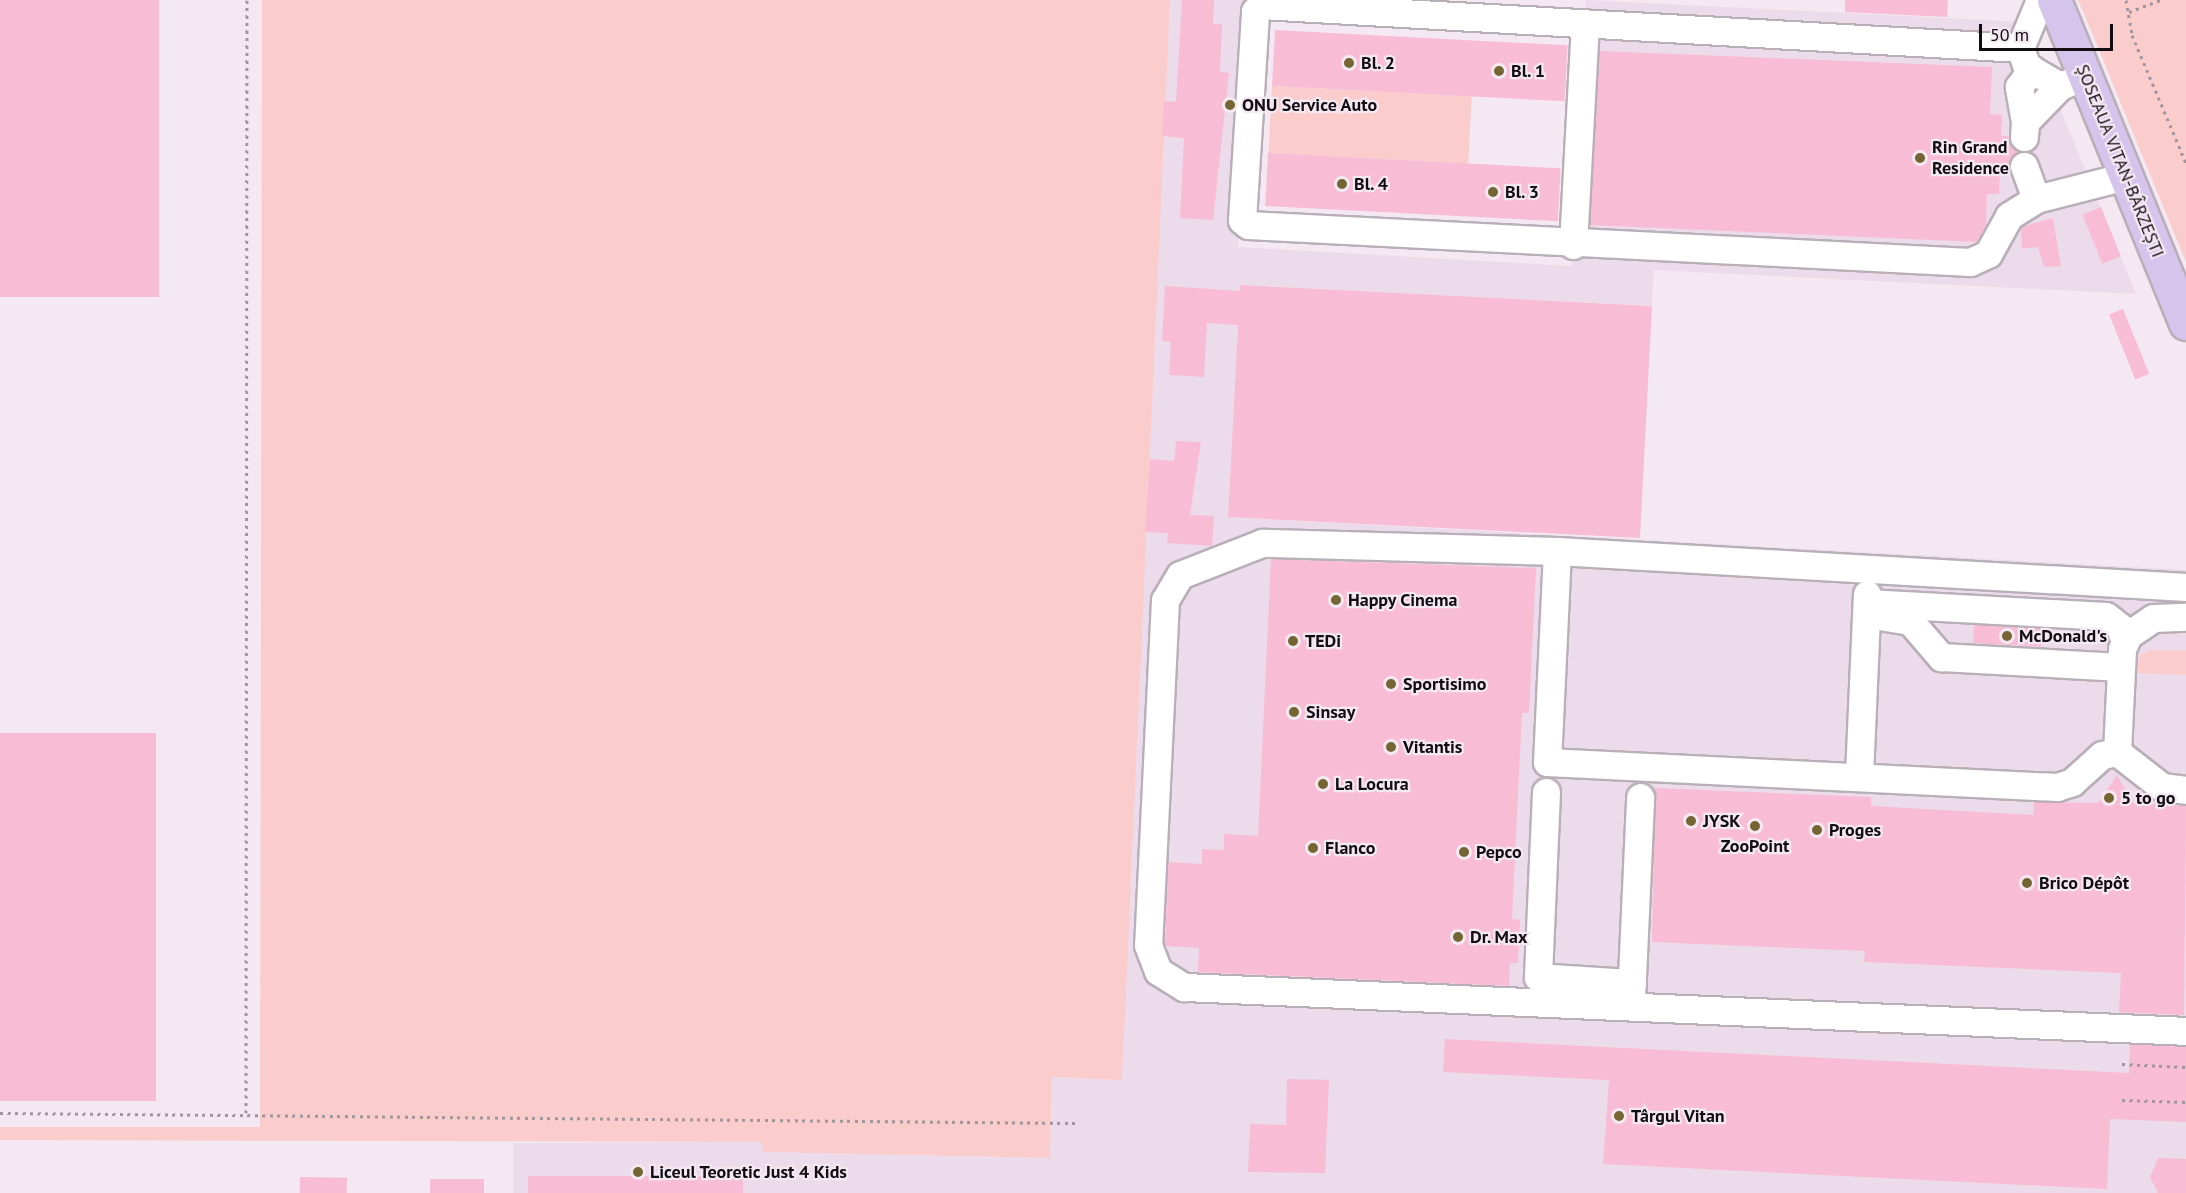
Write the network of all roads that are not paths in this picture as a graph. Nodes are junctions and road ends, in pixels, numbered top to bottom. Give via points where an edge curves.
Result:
1 (2040, 0) edge
2 (2054, 0) edge
3 (1585, 23) junction
4 (2025, 59) junction
5 (2072, 81) junction
6 (2024, 166) dead end
7 (2126, 176) junction
8 (2036, 199) junction
9 (1573, 245) junction
10 (2186, 323) edge
11 (1557, 551) junction
12 (1868, 568) junction
13 (2185, 586) edge
14 (1866, 609) junction
15 (2186, 617) edge
16 (2186, 632) edge
17 (2123, 654) junction
18 (2117, 752) junction
19 (1859, 776) junction
20 (1547, 779) junction
21 (1640, 783) junction
22 (2186, 790) edge
23 (1632, 983) junction
24 (1631, 1010) junction
25 (2186, 1031) edge

1 - 4 lane
2 - 5 main road, ȘOSEAUA VITAN-BÂRZEȘTI
3 - 4 lane
3 - 9 lane
3 - 9 lane via 1262,5 1255,11 1242,220 1248,225
4 - 5 lane
4 - 5 lane via 2019,87 2025,130
5 - 7 main road, ȘOSEAUA VITAN-BÂRZEȘTI
6 - 8 lane
7 - 8 lane
7 - 10 main road, ȘOSEAUA VITAN-BÂRZEȘTI
8 - 9 lane via 2013,212 1992,250 1970,262
11 - 12 lane
11 - 20 lane
11 - 24 lane via 1276,541 1180,575 1168,590 1163,610 1149,952 1165,978 1184,987
12 - 13 lane via 1946,573 1980,590 2022,592 2066,580
12 - 14 lane
14 - 17 lane via 1910,621 1941,657
14 - 17 lane via 2106,616
14 - 19 lane
15 - 17 lane via 2143,621
16 - 17 lane via 2144,632
17 - 18 lane
18 - 19 lane via 2102,755 2072,782 2057,787
18 - 22 lane via 2162,787
19 - 21 lane
20 - 21 lane
20 - 23 lane via 1538,977
21 - 23 lane
23 - 24 lane
24 - 25 lane

